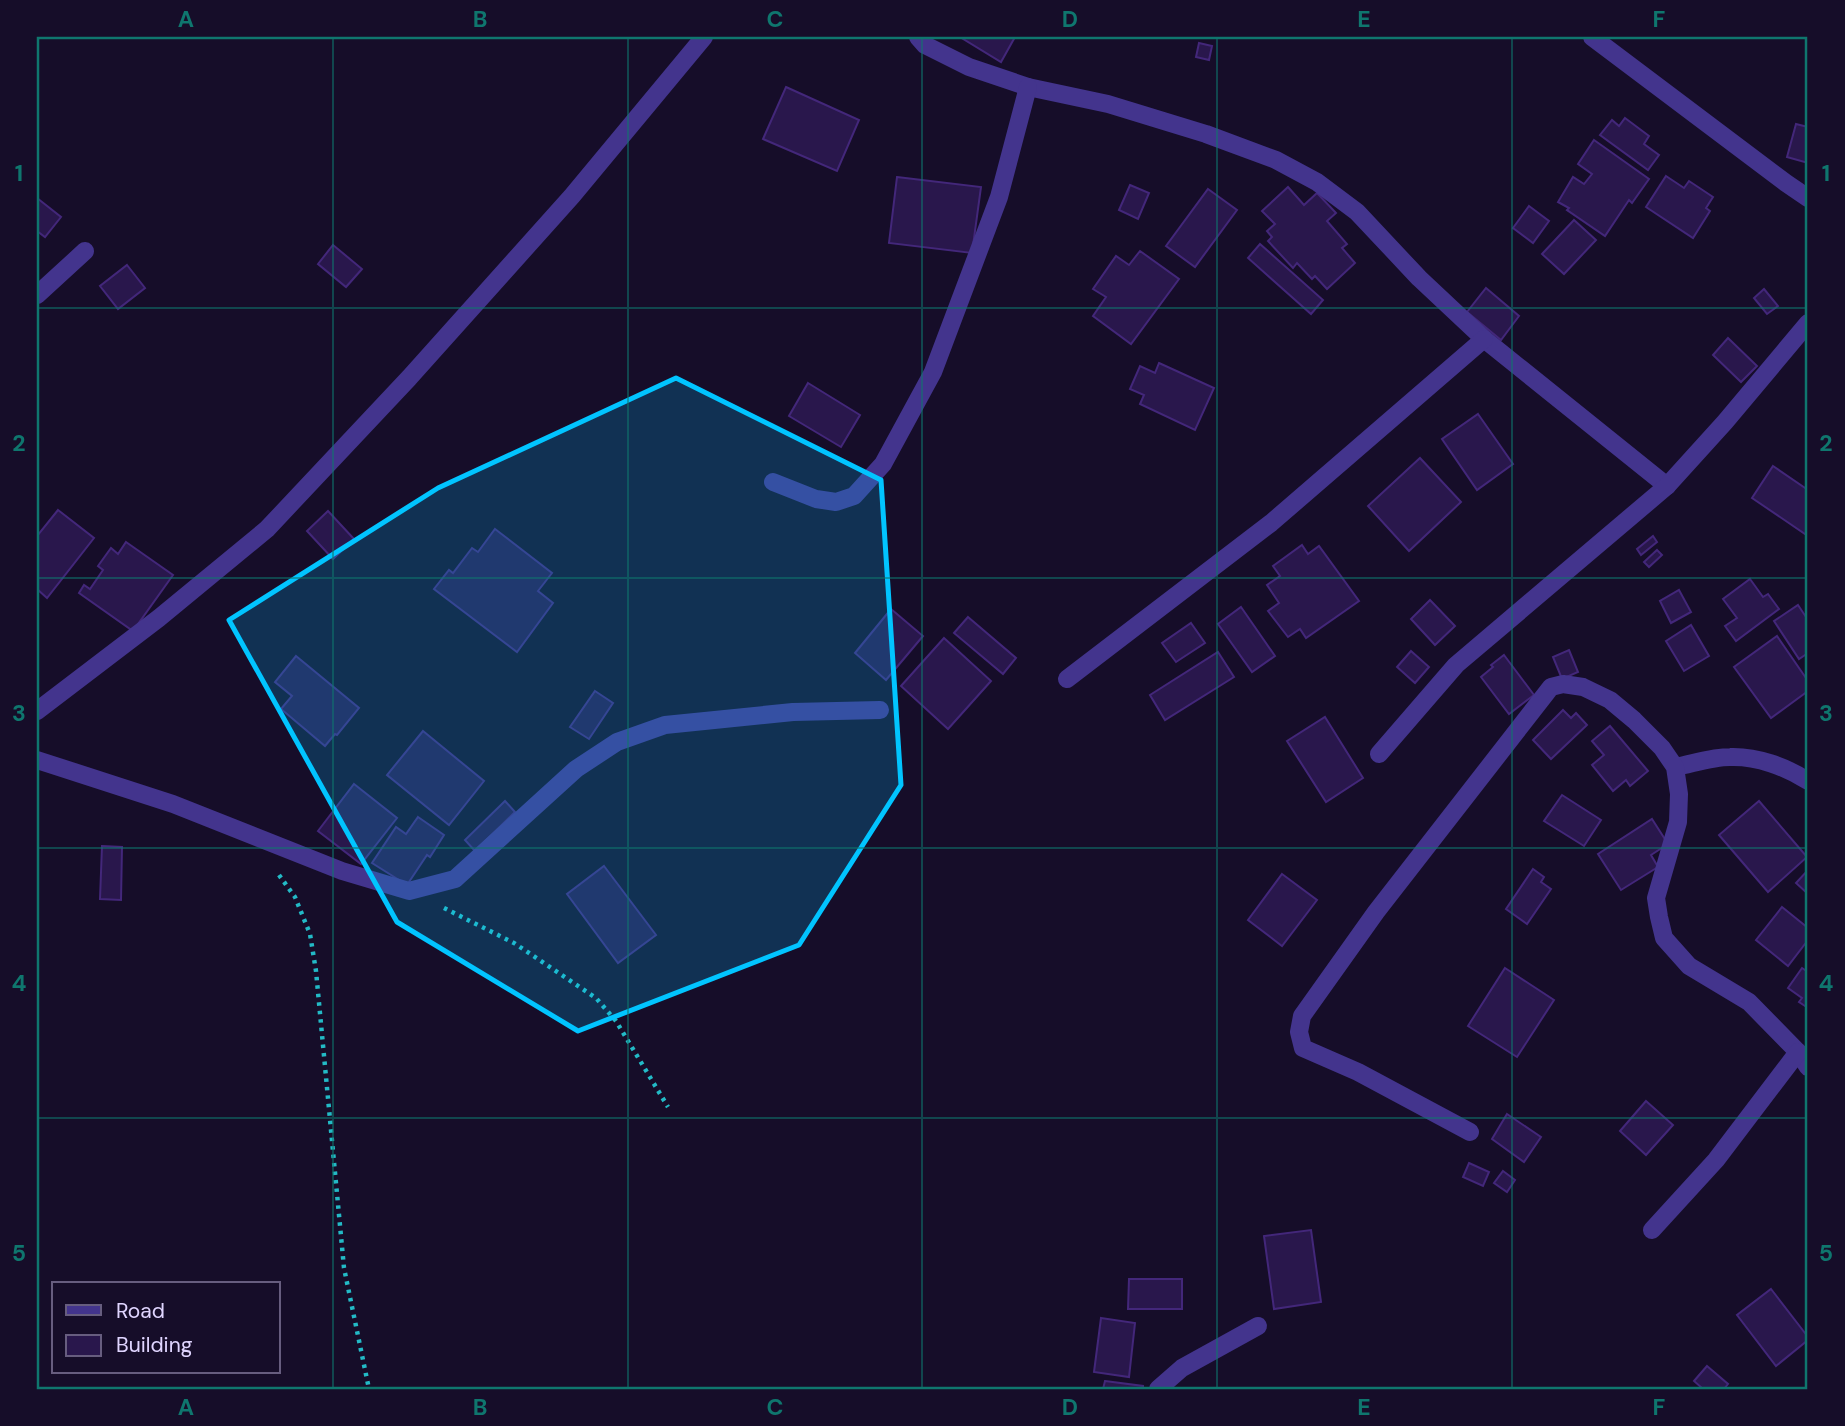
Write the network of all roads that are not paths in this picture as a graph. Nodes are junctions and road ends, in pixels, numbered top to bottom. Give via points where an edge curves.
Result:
1 (704, 37) edge
2 (918, 37) edge
3 (1592, 37) edge
4 (1028, 87) junction
5 (1808, 198) edge
6 (85, 251) dead end
7 (37, 295) edge
8 (1808, 323) edge
9 (1484, 339) junction
10 (773, 482) dead end
11 (1667, 486) junction
12 (1067, 679) dead end
13 (880, 710) dead end
14 (37, 711) edge
15 (1379, 754) dead end
16 (37, 760) edge
17 (1675, 767) junction
18 (1808, 781) edge
19 (1803, 1059) edge
20 (1471, 1132) dead end
21 (1652, 1230) dead end
22 (1258, 1326) dead end
23 (1158, 1389) edge

1 - 14 street via 563,206 267,530
2 - 4 street via 969,67
3 - 5 street
4 - 9 street via 1108,104 1206,134 1276,160 1317,182 1357,212
4 - 10 street via 999,197 933,372 883,464 855,496 836,502
6 - 7 street
8 - 11 street
9 - 11 street
9 - 12 street via 1270,523
11 - 15 street via 1456,665
13 - 16 street via 793,712 665,725 617,742 576,769 455,879 409,891 342,871 173,804
17 - 18 street via 1730,757 1767,761
17 - 19 street via 1678,822 1656,898 1664,938 1689,966 1749,1002
17 - 20 street via 1662,748 1611,700 1583,687 1551,687 1376,912 1302,1016 1303,1048
19 - 21 street
22 - 23 street via 1182,1368

